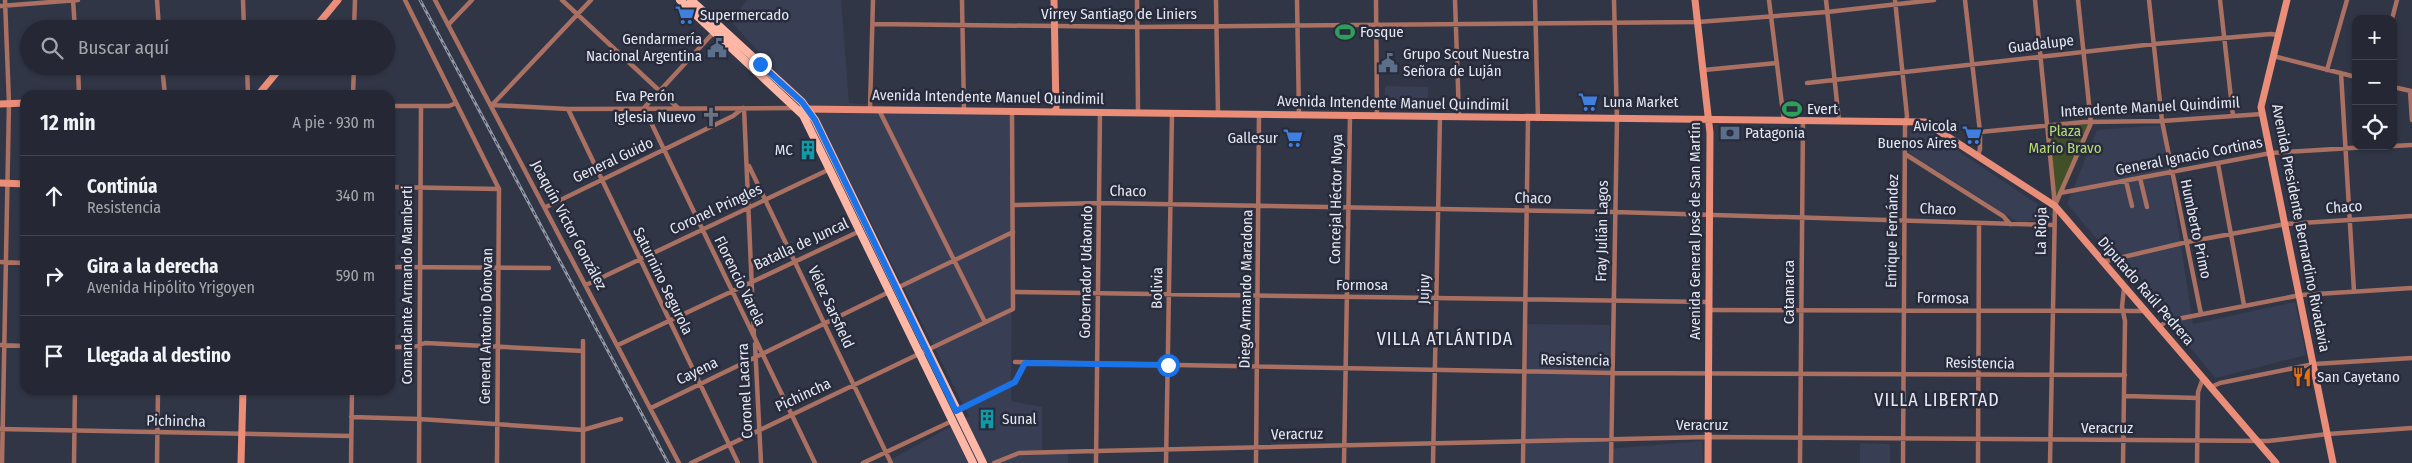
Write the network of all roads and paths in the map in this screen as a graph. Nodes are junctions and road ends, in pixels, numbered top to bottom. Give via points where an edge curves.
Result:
1 (74, 0) edge
2 (78, 0) edge
3 (157, 0) edge
4 (243, 0) edge
5 (338, 0) edge
6 (355, 0) edge
7 (404, 0) edge
8 (435, 0) edge
9 (472, 0) edge
10 (562, 0) edge
11 (591, 0) edge
12 (680, 0) edge
13 (873, 0) edge
14 (962, 0) edge
15 (1054, 0) edge
16 (1137, 0) edge
17 (1216, 0) edge
18 (1297, 0) edge
19 (1376, 0) edge
20 (1455, 0) edge
21 (1535, 0) edge
22 (1614, 0) edge
23 (1695, 0) edge
24 (1769, 0) edge
25 (1826, 0) edge
26 (1934, 0) edge
27 (1965, 0) edge
28 (2034, 0) edge
29 (2078, 0) edge
30 (2149, 0) edge
31 (2220, 0) edge
32 (2287, 0) edge
33 (2347, 0) edge
34 (2397, 0) edge
35 (695, 1) edge
36 (1896, 2) edge
37 (4, 4) edge
38 (1827, 12) junction
39 (578, 14) junction
40 (2393, 15) edge
41 (1771, 16) junction
42 (75, 20) edge
43 (158, 20) edge
44 (244, 20) edge
45 (321, 20) edge
46 (354, 20) edge
47 (1456, 22) junction
48 (1615, 22) junction
49 (1698, 22) junction
50 (1376, 23) junction
51 (1536, 23) junction
52 (873, 24) junction
53 (1297, 24) junction
54 (448, 25) junction
55 (962, 26) junction
56 (1216, 26) junction
57 (1054, 27) junction
58 (1138, 27) junction
59 (714, 32) junction
60 (2278, 35) junction
61 (2224, 37) junction
62 (2154, 44) junction
63 (2082, 52) junction
64 (2273, 56) junction
65 (2041, 57) junction
66 (1777, 63) junction
67 (1972, 65) junction
68 (1704, 70) junction
69 (2327, 70) junction
70 (1902, 72) junction
71 (2341, 73) junction
72 (78, 75) edge
73 (163, 75) edge
74 (247, 75) edge
75 (275, 75) edge
76 (354, 75) edge
77 (2352, 76) edge
78 (1835, 80) junction
79 (1807, 83) dead end
80 (2397, 88) edge
81 (79, 90) edge
82 (164, 90) edge
83 (248, 90) edge
84 (262, 90) edge
85 (353, 90) edge
86 (659, 91) junction
87 (2411, 91) edge
88 (456, 103) junction
89 (0, 104) edge
90 (8, 104) junction
91 (20, 104) edge
92 (492, 105) junction
93 (395, 106) edge
94 (421, 106) junction
95 (644, 108) junction
96 (744, 108) junction
97 (798, 108) junction
98 (568, 109) junction
99 (679, 109) junction
100 (808, 109) junction
101 (870, 109) junction
102 (878, 109) junction
103 (964, 110) junction
104 (1012, 111) junction
105 (1056, 112) junction
106 (1100, 112) junction
107 (1138, 112) junction
108 (1172, 113) junction
109 (1218, 113) junction
110 (1260, 114) junction
111 (2262, 114) junction
112 (1299, 115) junction
113 (1377, 115) junction
114 (1350, 116) junction
115 (1440, 116) junction
116 (1458, 116) junction
117 (2234, 116) junction
118 (1528, 119) junction
119 (1538, 119) junction
120 (1617, 120) junction
121 (1709, 120) junction
122 (2412, 120) edge
123 (1784, 121) junction
124 (1803, 121) junction
125 (1840, 121) junction
126 (2162, 121) junction
127 (1906, 122) junction
128 (2091, 123) junction
129 (2048, 125) junction
130 (1980, 132) junction
131 (2412, 145) edge
132 (2397, 146) edge
133 (2346, 148) junction
134 (2352, 148) edge
135 (663, 151) junction
136 (2272, 153) junction
137 (1905, 154) junction
138 (1978, 156) junction
139 (747, 162) junction
140 (2218, 164) junction
141 (830, 169) junction
142 (2172, 173) junction
143 (2140, 178) junction
144 (601, 180) junction
145 (2126, 181) junction
146 (3, 183) edge
147 (20, 184) edge
148 (395, 187) edge
149 (419, 187) junction
150 (499, 190) junction
151 (2060, 193) junction
152 (765, 199) junction
153 (1099, 203) junction
154 (1013, 205) junction
155 (1170, 205) junction
156 (2055, 206) junction
157 (2132, 206) dead end
158 (546, 207) junction
159 (749, 207) junction
160 (1260, 207) junction
161 (2147, 207) dead end
162 (1348, 208) junction
163 (1438, 210) junction
164 (1527, 211) junction
165 (1615, 212) junction
166 (1709, 215) junction
167 (2412, 216) edge
168 (1802, 218) junction
169 (2350, 219) junction
170 (1904, 220) junction
171 (1979, 223) junction
172 (2010, 224) junction
173 (2286, 224) junction
174 (2053, 225) junction
175 (702, 229) junction
176 (860, 231) junction
177 (1013, 232) junction
178 (2231, 233) junction
179 (2187, 242) junction
180 (639, 259) junction
181 (955, 260) junction
182 (795, 261) junction
183 (0, 262) edge
184 (2102, 262) junction
185 (6, 263) junction
186 (20, 263) edge
187 (395, 267) edge
188 (421, 268) junction
189 (499, 268) junction
190 (549, 268) dead end
191 (752, 281) junction
192 (586, 285) junction
193 (2124, 288) junction
194 (2412, 288) edge
195 (893, 290) junction
196 (730, 291) junction
197 (2354, 291) junction
198 (1014, 292) junction
199 (1098, 293) junction
200 (1169, 294) junction
201 (2301, 295) junction
202 (1258, 296) junction
203 (1437, 297) junction
204 (1346, 298) junction
205 (1526, 299) junction
206 (1614, 301) junction
207 (1710, 302) junction
208 (2244, 306) junction
209 (1802, 309) junction
210 (1710, 310) junction
211 (1903, 310) junction
212 (2053, 310) junction
213 (1979, 311) junction
214 (2145, 311) junction
215 (2123, 312) junction
216 (2201, 314) junction
217 (668, 321) junction
218 (985, 322) junction
219 (824, 323) junction
220 (2159, 326) junction
221 (754, 340) junction
222 (583, 341) dead end
223 (3, 345) edge
224 (420, 345) junction
225 (20, 346) edge
226 (618, 346) junction
227 (395, 347) edge
228 (498, 348) junction
229 (583, 351) junction
230 (923, 352) junction
231 (761, 354) junction
232 (756, 357) junction
233 (2412, 358) edge
234 (1015, 362) dead end
235 (1025, 363) junction
236 (1097, 364) junction
237 (2314, 364) junction
238 (1168, 365) junction
239 (1257, 367) junction
240 (1346, 368) junction
241 (1435, 370) junction
242 (1524, 371) junction
243 (1613, 373) junction
244 (1709, 373) junction
245 (1801, 374) junction
246 (1904, 374) junction
247 (1978, 375) junction
248 (2125, 375) junction
249 (2052, 376) junction
250 (2203, 378) junction
251 (699, 384) junction
252 (854, 385) junction
253 (2211, 387) junction
254 (75, 395) edge
255 (158, 395) edge
256 (243, 395) edge
257 (352, 395) edge
258 (2124, 396) junction
259 (2198, 398) junction
260 (651, 408) junction
261 (956, 411) junction
262 (791, 415) junction
263 (351, 417) junction
264 (419, 419) junction
265 (621, 419) dead end
266 (952, 421) junction
267 (498, 424) junction
268 (2412, 428) edge
269 (1, 429) edge
270 (584, 430) junction
271 (760, 430) junction
272 (74, 431) junction
273 (157, 433) junction
274 (242, 434) junction
275 (2328, 434) junction
276 (351, 436) junction
277 (1708, 437) junction
278 (1612, 438) junction
279 (1800, 438) junction
280 (1904, 438) junction
281 (1978, 440) junction
282 (2050, 440) junction
283 (2197, 440) junction
284 (2123, 441) junction
285 (2257, 441) junction
286 (1524, 442) junction
287 (1433, 444) junction
288 (729, 445) junction
289 (1345, 446) junction
290 (1256, 447) junction
291 (1096, 450) junction
292 (1166, 450) junction
293 (886, 452) junction
294 (2, 463) edge
295 (74, 463) edge
296 (156, 463) edge
297 (241, 463) edge
298 (351, 463) edge
299 (419, 463) edge
300 (497, 463) edge
301 (584, 463) edge
302 (679, 463) edge
303 (691, 463) edge
304 (738, 463) edge
305 (761, 463) edge
306 (815, 463) edge
307 (863, 463) edge
308 (892, 463) edge
309 (972, 463) edge
310 (983, 463) edge
311 (994, 463) edge
312 (1096, 463) edge
313 (1166, 463) edge
314 (1256, 463) edge
315 (1344, 463) edge
316 (1433, 463) edge
317 (1523, 463) edge
318 (1611, 463) edge
319 (1708, 463) edge
320 (1800, 463) edge
321 (1903, 463) edge
322 (1978, 463) edge
323 (2050, 463) edge
324 (2123, 463) edge
325 (2197, 463) edge
326 (2276, 463) edge
327 (2333, 463) edge

1 - 2 street
1 - 37 street
1 - 42 street
3 - 43 street
4 - 44 street
5 - 45 street
6 - 46 street
7 - 88 street
8 - 54 street, Joaquín Víctor González
9 - 54 street
10 - 39 street
11 - 39 street
12 - 59 main road
13 - 52 street
14 - 55 street
15 - 57 street
16 - 58 street
17 - 56 street
18 - 53 street
19 - 50 street
20 - 47 street
21 - 51 street
22 - 48 street, Fray Julián Lagos
23 - 49 street, Avenida General José de San Martín
24 - 41 street
25 - 38 street
26 - 36 street, Virrey Santiago de Liniers
27 - 67 street
28 - 65 street, La Rioja
29 - 63 street
30 - 62 street, Humberto Primo
31 - 61 street
32 - 60 street, Avenida Presidente Bernardino Rivadavia
33 - 69 street
34 - 40 street
35 - 100 main road
36 - 38 street, Virrey Santiago de Liniers
36 - 70 street, Enrique Fernández
37 - 90 street
38 - 41 street, Virrey Santiago de Liniers
38 - 78 street
39 - 86 street
39 - 92 street
41 - 49 street, Virrey Santiago de Liniers
41 - 66 street
47 - 50 street, Virrey Santiago de Liniers
47 - 51 street, Virrey Santiago de Liniers
47 - 116 street
48 - 49 street, Virrey Santiago de Liniers
48 - 51 street, Virrey Santiago de Liniers
48 - 120 street, Fray Julián Lagos
49 - 68 street, Avenida General José de San Martín
50 - 53 street, Virrey Santiago de Liniers
50 - 113 street
51 - 119 street
52 - 55 street, Virrey Santiago de Liniers
52 - 101 street
53 - 56 street, Virrey Santiago de Liniers
53 - 112 street
54 - 92 street, Joaquín Víctor González
55 - 57 street, Virrey Santiago de Liniers
55 - 103 street
56 - 58 street, Virrey Santiago de Liniers
56 - 109 street
57 - 58 street, Virrey Santiago de Liniers
57 - 105 street
58 - 107 street
59 - 86 street
59 - 97 main road
60 - 61 street, Guadalupe
60 - 64 street, Avenida Presidente Bernardino Rivadavia
61 - 62 street, Guadalupe
61 - 117 street
62 - 63 street, Guadalupe
62 - 126 street, Humberto Primo
63 - 65 street, Guadalupe
63 - 128 street
64 - 69 street
64 - 111 street, Avenida Presidente Bernardino Rivadavia
65 - 67 street, Guadalupe
65 - 129 street, La Rioja
66 - 68 street
66 - 123 street
67 - 70 street, Guadalupe
67 - 130 street
68 - 121 street, Avenida General José de San Martín
69 - 71 street
70 - 78 street, Guadalupe
70 - 127 street, Enrique Fernández
71 - 77 street
71 - 133 street
72 - 81 street
73 - 82 street
74 - 83 street
75 - 84 street
76 - 85 street
78 - 79 street, Guadalupe
78 - 125 street
80 - 87 street
86 - 95 street
86 - 99 street
87 - 122 street
88 - 94 street
88 - 150 street
89 - 90 street
90 - 91 street
90 - 146 street
92 - 98 street, Eva Perón
92 - 158 street, Joaquín Víctor González
93 - 94 street
94 - 149 street, Comandante Armando Mamberti
95 - 98 street, Eva Perón
95 - 99 street, Eva Perón
95 - 135 street, Florencio Varela
96 - 97 street, Eva Perón
96 - 99 street, Eva Perón
96 - 135 street, General Guido
96 - 139 street, Coronel Lacarra
97 - 100 street, Avenida Intendente Manuel Quindimil
97 - 141 main road
98 - 144 street, Saturnino Segurola
100 - 101 street, Avenida Intendente Manuel Quindimil
100 - 195 main road
101 - 102 street, Avenida Intendente Manuel Quindimil
102 - 103 street, Avenida Intendente Manuel Quindimil
102 - 181 street
103 - 104 street, Avenida Intendente Manuel Quindimil
104 - 105 street, Avenida Intendente Manuel Quindimil
104 - 154 street
105 - 106 street, Avenida Intendente Manuel Quindimil
106 - 107 street, Avenida Intendente Manuel Quindimil
106 - 153 street, Gobernador Udaondo
107 - 108 street, Avenida Intendente Manuel Quindimil
108 - 109 street, Avenida Intendente Manuel Quindimil
108 - 155 street, Bolivia
109 - 110 street, Avenida Intendente Manuel Quindimil
110 - 112 street, Avenida Intendente Manuel Quindimil
110 - 160 street, Diego Armando Maradona
111 - 117 street, Intendente Manuel Quindimil
111 - 136 street, Avenida Presidente Bernardino Rivadavia
112 - 114 street, Avenida Intendente Manuel Quindimil
113 - 114 street, Avenida Intendente Manuel Quindimil
113 - 115 street, Avenida Intendente Manuel Quindimil
114 - 162 street, Concejal Héctor Noya
115 - 116 street, Avenida Intendente Manuel Quindimil
115 - 163 street, Jujuy
116 - 118 street, Avenida Intendente Manuel Quindimil
117 - 126 street, Intendente Manuel Quindimil
118 - 119 street, Avenida Intendente Manuel Quindimil
118 - 164 street
119 - 120 street, Avenida Intendente Manuel Quindimil
120 - 121 street, Avenida Intendente Manuel Quindimil
120 - 165 street, Fray Julián Lagos
121 - 123 street, Avenida Intendente Manuel Quindimil
121 - 166 street, Avenida General José de San Martín
123 - 124 street, Avenida Intendente Manuel Quindimil
124 - 125 street, Avenida Intendente Manuel Quindimil
124 - 168 street, Catamarca
125 - 127 street, Avenida Intendente Manuel Quindimil
126 - 128 street, Intendente Manuel Quindimil
126 - 142 street, Humberto Primo
127 - 137 street, Enrique Fernández
127 - 138 street, Avenida Intendente Manuel Quindimil via 1929,124
128 - 129 street, Intendente Manuel Quindimil
128 - 151 street
129 - 130 street, Intendente Manuel Quindimil
129 - 156 street, La Rioja
130 - 138 street
131 - 132 street
133 - 134 street, General Ignacio Cortinas
133 - 136 street, General Ignacio Cortinas
133 - 169 street
135 - 144 street, General Guido
135 - 175 street, Florencio Varela
136 - 140 street, General Ignacio Cortinas
136 - 173 street, Avenida Presidente Bernardino Rivadavia
137 - 170 street, Enrique Fernández
137 - 172 street via 2003,216
138 - 156 street, Diputado Raúl Pedrera
139 - 152 street, Vélez Sarsfield
139 - 159 street, Coronel Lacarra
140 - 142 street, General Ignacio Cortinas
140 - 178 street
141 - 152 street, Coronel Pringles
141 - 176 main road
142 - 143 street, General Ignacio Cortinas
142 - 179 street, Humberto Primo
143 - 145 street, General Ignacio Cortinas
143 - 161 street
144 - 158 street, General Guido
144 - 180 street, Saturnino Segurola
145 - 151 street, General Ignacio Cortinas
145 - 157 street
146 - 147 street
146 - 185 street
148 - 149 street
149 - 150 street
149 - 188 street, Comandante Armando Mamberti
150 - 189 street, General Antonio Dónovan
151 - 156 street
152 - 159 street, Coronel Pringles
152 - 182 street, Vélez Sarsfield
153 - 154 street, Chaco
153 - 155 street, Chaco
153 - 199 street, Gobernador Udaondo
154 - 177 street
155 - 160 street, Chaco
155 - 200 street, Bolivia
156 - 174 street, La Rioja
156 - 184 street, Diputado Raúl Pedrera
158 - 192 street, Joaquín Víctor González
159 - 175 street, Coronel Pringles
159 - 191 street, Coronel Lacarra
160 - 162 street, Chaco
160 - 202 street, Diego Armando Maradona
162 - 163 street, Chaco
162 - 204 street, Concejal Héctor Noya
163 - 164 street, Chaco
163 - 203 street, Jujuy
164 - 165 street, Chaco
164 - 205 street
165 - 166 street, Chaco
165 - 206 street, Fray Julián Lagos
166 - 168 street, Chaco
166 - 207 street, Avenida General José de San Martín
167 - 169 street, Chaco
168 - 170 street, Chaco
168 - 209 street, Catamarca
169 - 173 street, Chaco
169 - 197 street
170 - 171 street, Chaco
170 - 211 street, Enrique Fernández
171 - 172 street, Chaco
171 - 213 street
172 - 174 street, Chaco
173 - 178 street, Chaco
173 - 201 street, Avenida Presidente Bernardino Rivadavia
174 - 212 street, La Rioja
175 - 180 street, Coronel Pringles
175 - 196 street, Florencio Varela
176 - 182 street, Batalla de Juncal
176 - 195 main road
177 - 181 street
177 - 198 street
178 - 179 street, Chaco
178 - 208 street
179 - 184 street, Chaco
179 - 216 street, Humberto Primo
180 - 192 street, Coronel Pringles
180 - 217 street, Saturnino Segurola
181 - 195 street
181 - 218 street
182 - 191 street, Batalla de Juncal
182 - 219 street, Vélez Sarsfield
183 - 185 street
184 - 193 street, Diputado Raúl Pedrera
185 - 186 street
185 - 223 street
187 - 188 street
188 - 189 street
188 - 224 street, Comandante Armando Mamberti
189 - 190 street
189 - 228 street, General Antonio Dónovan
191 - 196 street, Batalla de Juncal
191 - 221 street, Coronel Lacarra
192 - 226 street, Joaquín Víctor González
193 - 214 street, Diputado Raúl Pedrera
193 - 215 street
194 - 197 street
195 - 219 street, Cayena
195 - 230 main road
196 - 217 street, Batalla de Juncal
196 - 221 street, Florencio Varela
197 - 201 street
198 - 199 street, Formosa
198 - 218 street via 1013,309
199 - 200 street, Formosa
199 - 236 street, Gobernador Udaondo
200 - 202 street, Formosa
200 - 238 street, Bolivia
201 - 208 street
201 - 237 street, Avenida Presidente Bernardino Rivadavia
202 - 204 street, Formosa
202 - 239 street, Diego Armando Maradona
203 - 204 street, Formosa
203 - 205 street, Formosa
203 - 241 street, Jujuy
204 - 240 street, Concejal Héctor Noya
205 - 206 street, Formosa
205 - 242 street
206 - 207 street, Formosa
206 - 243 street, Fray Julián Lagos
207 - 210 street, Avenida General José de San Martín
208 - 216 street
209 - 210 street, Formosa
209 - 211 street, Formosa
209 - 245 street, Catamarca
210 - 244 street, Avenida General José de San Martín
211 - 213 street, Formosa
211 - 246 street, Enrique Fernández
212 - 213 street, Formosa
212 - 215 street, Formosa
212 - 249 street, La Rioja
213 - 247 street
214 - 215 street, Formosa
214 - 220 street, Diputado Raúl Pedrera
215 - 248 street
216 - 220 street via 2167,321
217 - 226 street, Batalla de Juncal
217 - 251 street, Saturnino Segurola
218 - 230 street
219 - 231 street, Cayena
219 - 252 street, Vélez Sarsfield
220 - 250 street, Diputado Raúl Pedrera
221 - 231 street, Florencio Varela
221 - 232 street, Coronel Lacarra
222 - 229 street
223 - 225 street
223 - 269 street
224 - 227 street
224 - 228 street
224 - 264 street, Comandante Armando Mamberti
226 - 260 street, Joaquín Víctor González
228 - 229 street
228 - 267 street, General Antonio Dónovan
229 - 270 street
230 - 252 street, Pichincha
230 - 261 main road
230 - 266 main road
231 - 232 street, Cayena
231 - 262 street, Florencio Varela
232 - 251 street, Cayena
232 - 271 street, Coronel Lacarra
233 - 237 street
234 - 235 street, Resistencia
235 - 236 street, Resistencia
235 - 261 street via 1015,382
236 - 238 street, Resistencia
236 - 291 street, Gobernador Udaondo
237 - 253 street
237 - 275 street, Avenida Presidente Bernardino Rivadavia
238 - 239 street, Resistencia
238 - 292 street, Bolivia
239 - 240 street, Resistencia
239 - 290 street, Diego Armando Maradona
240 - 241 street, Resistencia
240 - 289 street, Concejal Héctor Noya
241 - 242 street, Resistencia
241 - 287 street, Jujuy
242 - 243 street, Resistencia
242 - 286 street
243 - 244 street, Resistencia
243 - 278 street, Fray Julián Lagos
244 - 245 street, Resistencia
244 - 277 street, Avenida General José de San Martín
245 - 246 street, Resistencia
245 - 279 street, Catamarca
246 - 247 street, Resistencia
246 - 280 street, Enrique Fernández
247 - 249 street, Resistencia
247 - 281 street
248 - 249 street, Resistencia
248 - 258 street
249 - 282 street, La Rioja
250 - 253 street, Diputado Raúl Pedrera
250 - 259 street
251 - 260 street, Cayena
251 - 288 street, Saturnino Segurola
252 - 262 street, Pichincha
252 - 293 street, Vélez Sarsfield
253 - 285 street, Diputado Raúl Pedrera
254 - 272 street
255 - 273 street
256 - 274 street
257 - 263 street
258 - 259 street
258 - 284 street
259 - 283 street
260 - 302 street, Joaquín Víctor González
261 - 310 main road
262 - 271 street, Pichincha
262 - 306 street, Florencio Varela
263 - 264 street
263 - 276 street
264 - 267 street
264 - 299 street, Comandante Armando Mamberti
265 - 270 street
266 - 293 street
266 - 309 main road
267 - 270 street
267 - 300 street, General Antonio Dónovan
268 - 275 street, Veracruz
269 - 272 street, Pichincha
269 - 294 street
270 - 301 street
271 - 288 street, Pichincha
271 - 305 street, Coronel Lacarra
272 - 273 street, Pichincha
272 - 295 street
273 - 274 street, Pichincha
273 - 296 street
274 - 276 street, Pichincha
274 - 297 street
275 - 285 street, Veracruz
275 - 327 street, Avenida Presidente Bernardino Rivadavia
276 - 298 street
277 - 278 street, Veracruz
277 - 279 street, Veracruz
277 - 319 street, Avenida General José de San Martín
278 - 286 street, Veracruz
278 - 318 street, Fray Julián Lagos
279 - 280 street, Veracruz
279 - 320 street, Catamarca
280 - 281 street, Veracruz
280 - 321 street, Enrique Fernández
281 - 282 street, Veracruz
281 - 322 street
282 - 284 street, Veracruz
282 - 323 street, La Rioja
283 - 284 street, Veracruz
283 - 285 street, Veracruz
283 - 325 street
284 - 324 street
285 - 326 street, Diputado Raúl Pedrera
286 - 287 street, Veracruz
286 - 317 street
287 - 289 street, Veracruz
287 - 316 street, Jujuy
288 - 303 street, Pichincha
288 - 304 street, Saturnino Segurola
289 - 290 street, Veracruz
289 - 315 street, Concejal Héctor Noya
290 - 292 street, Veracruz
290 - 314 street, Diego Armando Maradona
291 - 292 street, Veracruz
291 - 311 street, Veracruz via 1019,453
291 - 312 street, Gobernador Udaondo
292 - 313 street, Bolivia
293 - 307 street
293 - 308 street, Vélez Sarsfield

